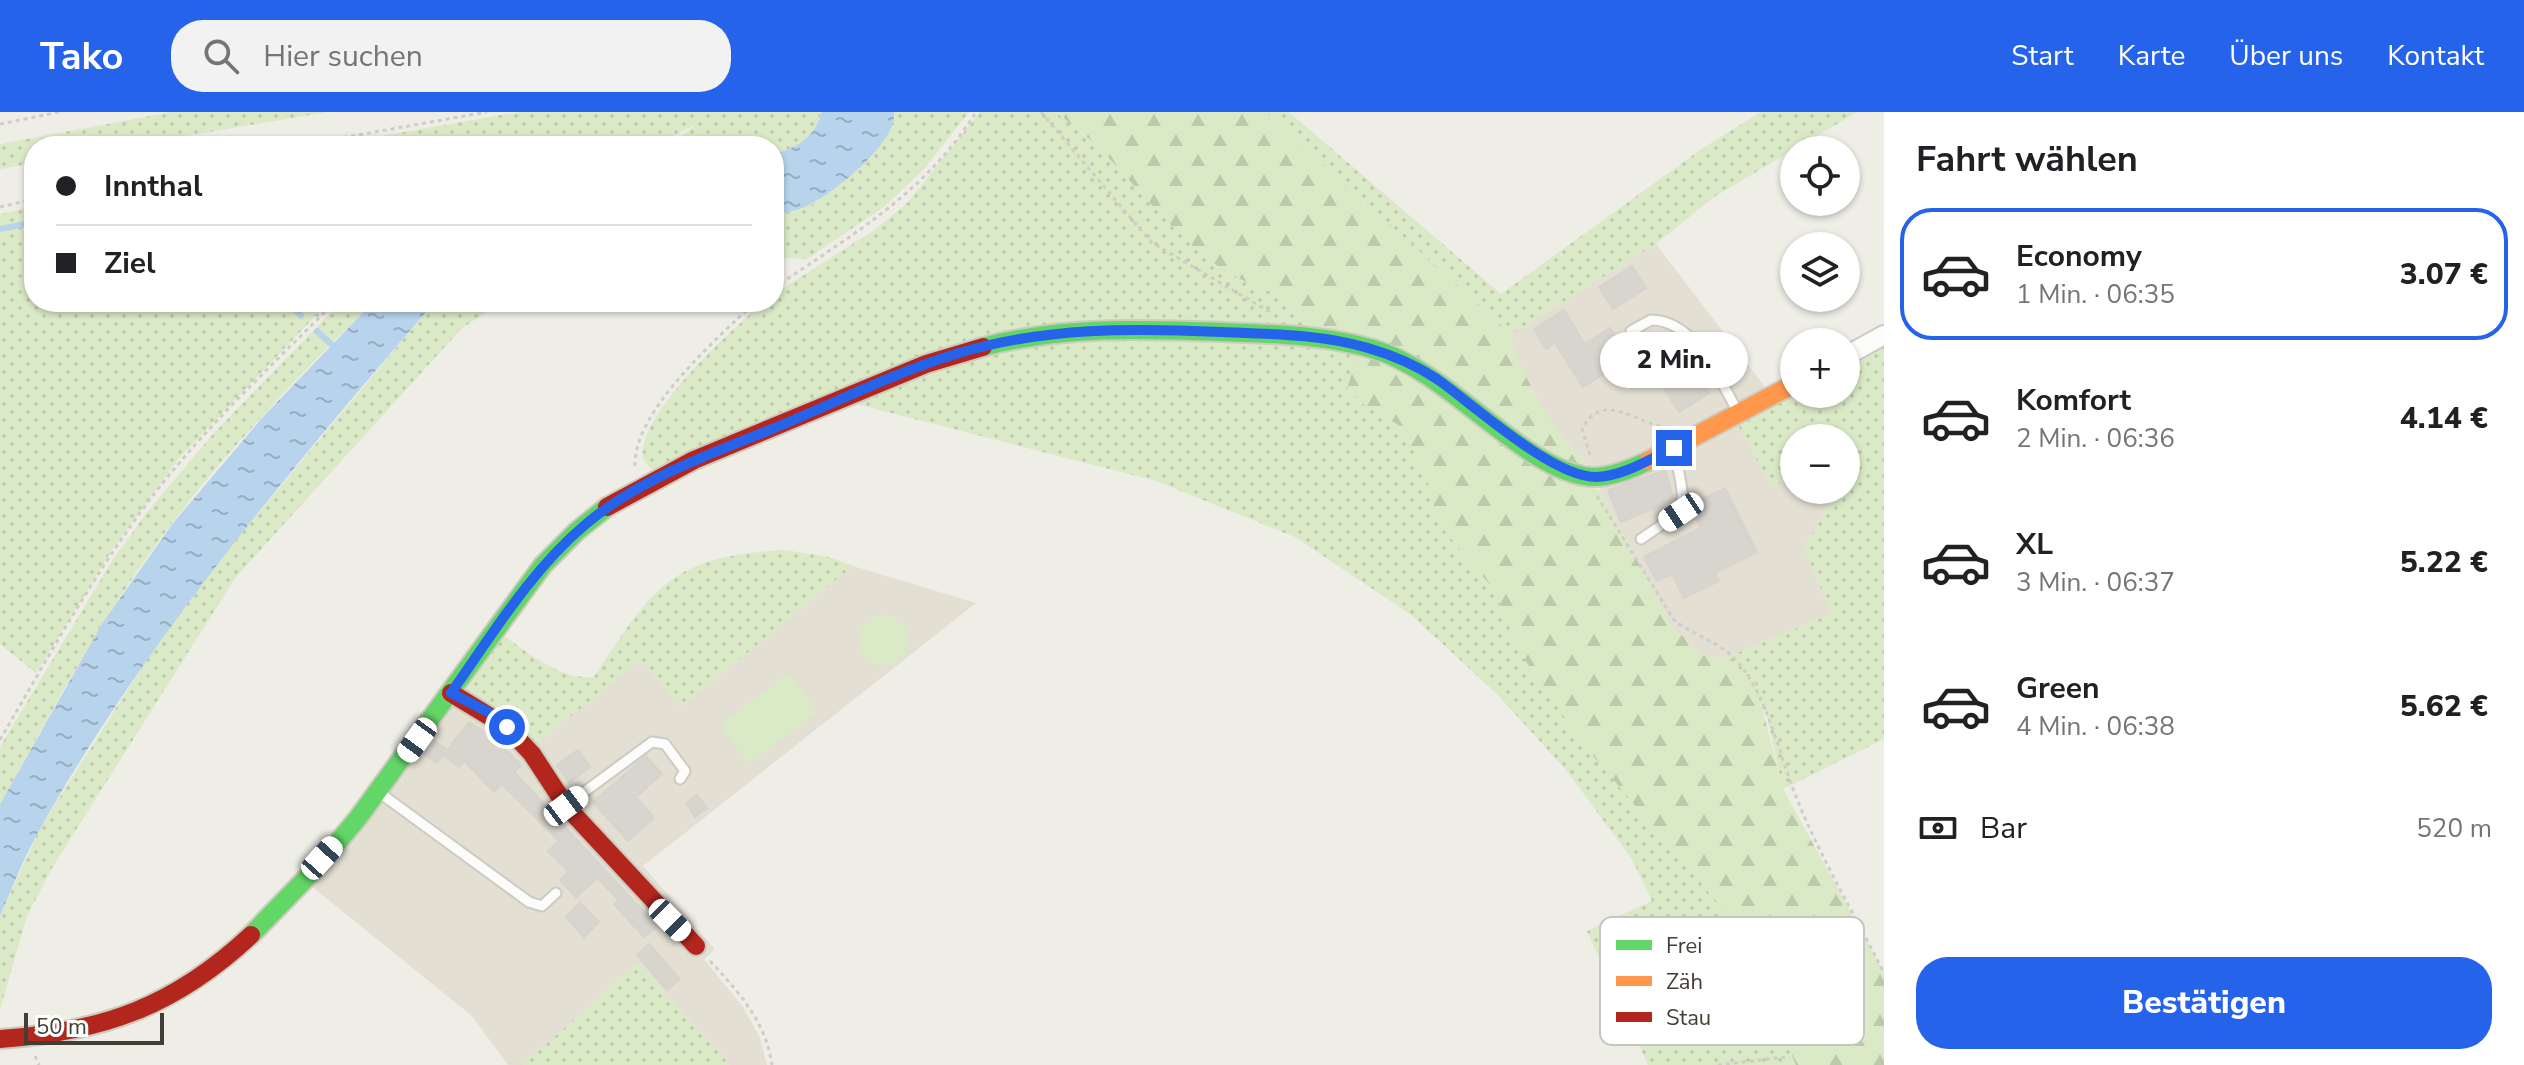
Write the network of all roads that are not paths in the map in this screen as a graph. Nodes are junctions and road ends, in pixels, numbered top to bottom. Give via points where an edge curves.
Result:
1 (1631, 331) dead end
2 (1884, 335) edge
3 (1860, 348) edge
4 (1780, 392) edge
5 (1739, 414) junction
6 (1674, 448) junction
7 (1641, 539) dead end
8 (451, 693) junction
9 (680, 779) dead end
10 (377, 791) junction
11 (566, 806) junction
12 (556, 893) dead end
13 (696, 946) road end
14 (0, 1039) edge

1 - 5 lane via 1651,320 1679,329 1701,349
2 - 3 street
4 - 5 street
5 - 6 street
6 - 7 lane via 1684,501 1681,512
6 - 8 street via 1595,477 1553,463 1416,366 1367,347 1266,333 1109,328 1025,337 957,353 697,460 602,511 557,551
8 - 10 street
8 - 11 street via 507,727
9 - 11 lane via 685,771 665,744 652,742
10 - 12 lane via 529,902 542,906
10 - 14 street via 270,915 181,991 110,1022
11 - 13 street

